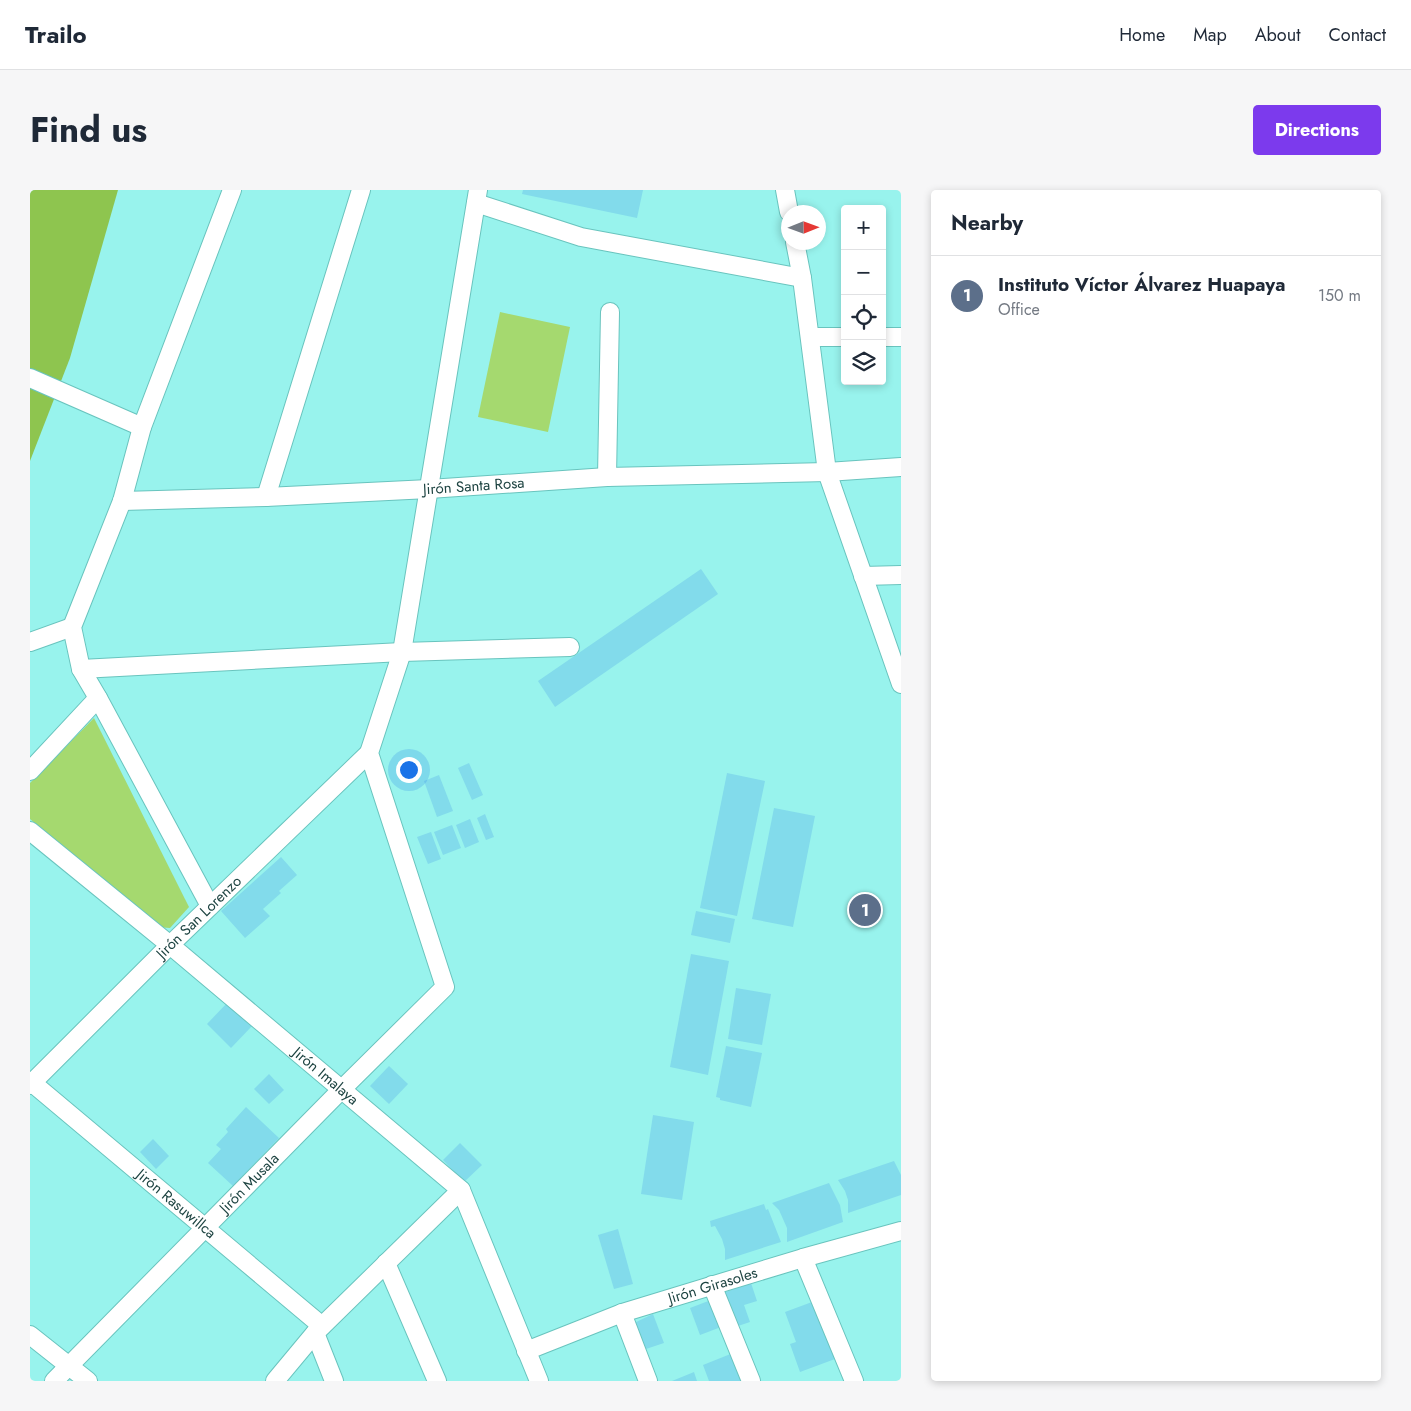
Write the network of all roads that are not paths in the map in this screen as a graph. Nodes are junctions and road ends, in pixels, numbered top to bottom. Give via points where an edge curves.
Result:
1 (232, 190) edge
2 (361, 190) edge
3 (785, 190) edge
4 (477, 197) edge
5 (788, 205) edge
6 (797, 250) edge
7 (802, 278) junction
8 (610, 312) dead end
9 (810, 336) junction
10 (841, 337) edge
11 (886, 337) edge
12 (901, 337) edge
13 (30, 378) edge
14 (142, 427) junction
15 (901, 467) edge
16 (827, 472) junction
17 (607, 476) junction
18 (430, 489) junction
19 (266, 497) junction
20 (122, 501) junction
21 (901, 575) edge
22 (862, 576) junction
23 (72, 627) junction
24 (30, 642) edge
25 (570, 647) dead end
26 (402, 652) junction
27 (81, 669) junction
28 (901, 684) edge
29 (98, 698) junction
30 (370, 752) junction
31 (30, 771) edge
32 (30, 832) edge
33 (210, 906) junction
34 (170, 945) junction
35 (31, 1083) edge
36 (342, 1089) junction
37 (460, 1190) junction
38 (206, 1229) junction
39 (901, 1231) edge
40 (803, 1258) junction
41 (386, 1263) junction
42 (712, 1285) junction
43 (622, 1314) junction
44 (318, 1330) junction
45 (30, 1335) edge
46 (526, 1351) junction
47 (69, 1366) junction
48 (54, 1381) edge
49 (88, 1381) edge
50 (275, 1381) edge
51 (334, 1381) edge
52 (437, 1381) edge
53 (539, 1381) edge
54 (648, 1381) edge
55 (751, 1381) edge
56 (854, 1381) edge

1 - 14 street
2 - 19 street
3 - 5 street
4 - 7 street via 581,238
4 - 18 street
6 - 7 street
7 - 9 street
8 - 17 street
9 - 10 street
9 - 16 street
11 - 12 street
13 - 14 street
14 - 20 street
15 - 16 street, Jirón Santa Rosa
16 - 17 street, Jirón Santa Rosa
16 - 22 street
17 - 18 street, Jirón Santa Rosa
18 - 19 street, Jirón Santa Rosa
18 - 26 street
19 - 20 street, Jirón Santa Rosa
20 - 23 street
21 - 22 street
22 - 28 street
23 - 24 street
23 - 27 street
25 - 26 street
26 - 27 street
26 - 30 street
27 - 29 street
29 - 31 street
29 - 33 street
30 - 33 street, Jirón San Lorenzo
30 - 36 street, Jirón Musala via 445,987
32 - 34 street, Jirón Imalaya
33 - 34 street, Jirón San Lorenzo
34 - 35 street, Jirón San Lorenzo
34 - 36 street, Jirón Imalaya
35 - 38 street, Jirón Rasuwillca
36 - 37 street, Jirón Imalaya
36 - 38 street, Jirón Musala
37 - 41 street
37 - 46 street, Jirón Imalaya
38 - 44 street, Jirón Rasuwillca
38 - 47 street, Jirón Musala
39 - 40 street, Jirón Girasoles
40 - 42 street, Jirón Girasoles
40 - 56 street
41 - 44 street
41 - 52 street
42 - 43 street, Jirón Girasoles
42 - 55 street
43 - 46 street, Jirón Girasoles
43 - 54 street
44 - 50 street
44 - 51 street
45 - 47 street
46 - 53 street, Jirón Imalaya
47 - 48 street, Jirón Musala
47 - 49 street

